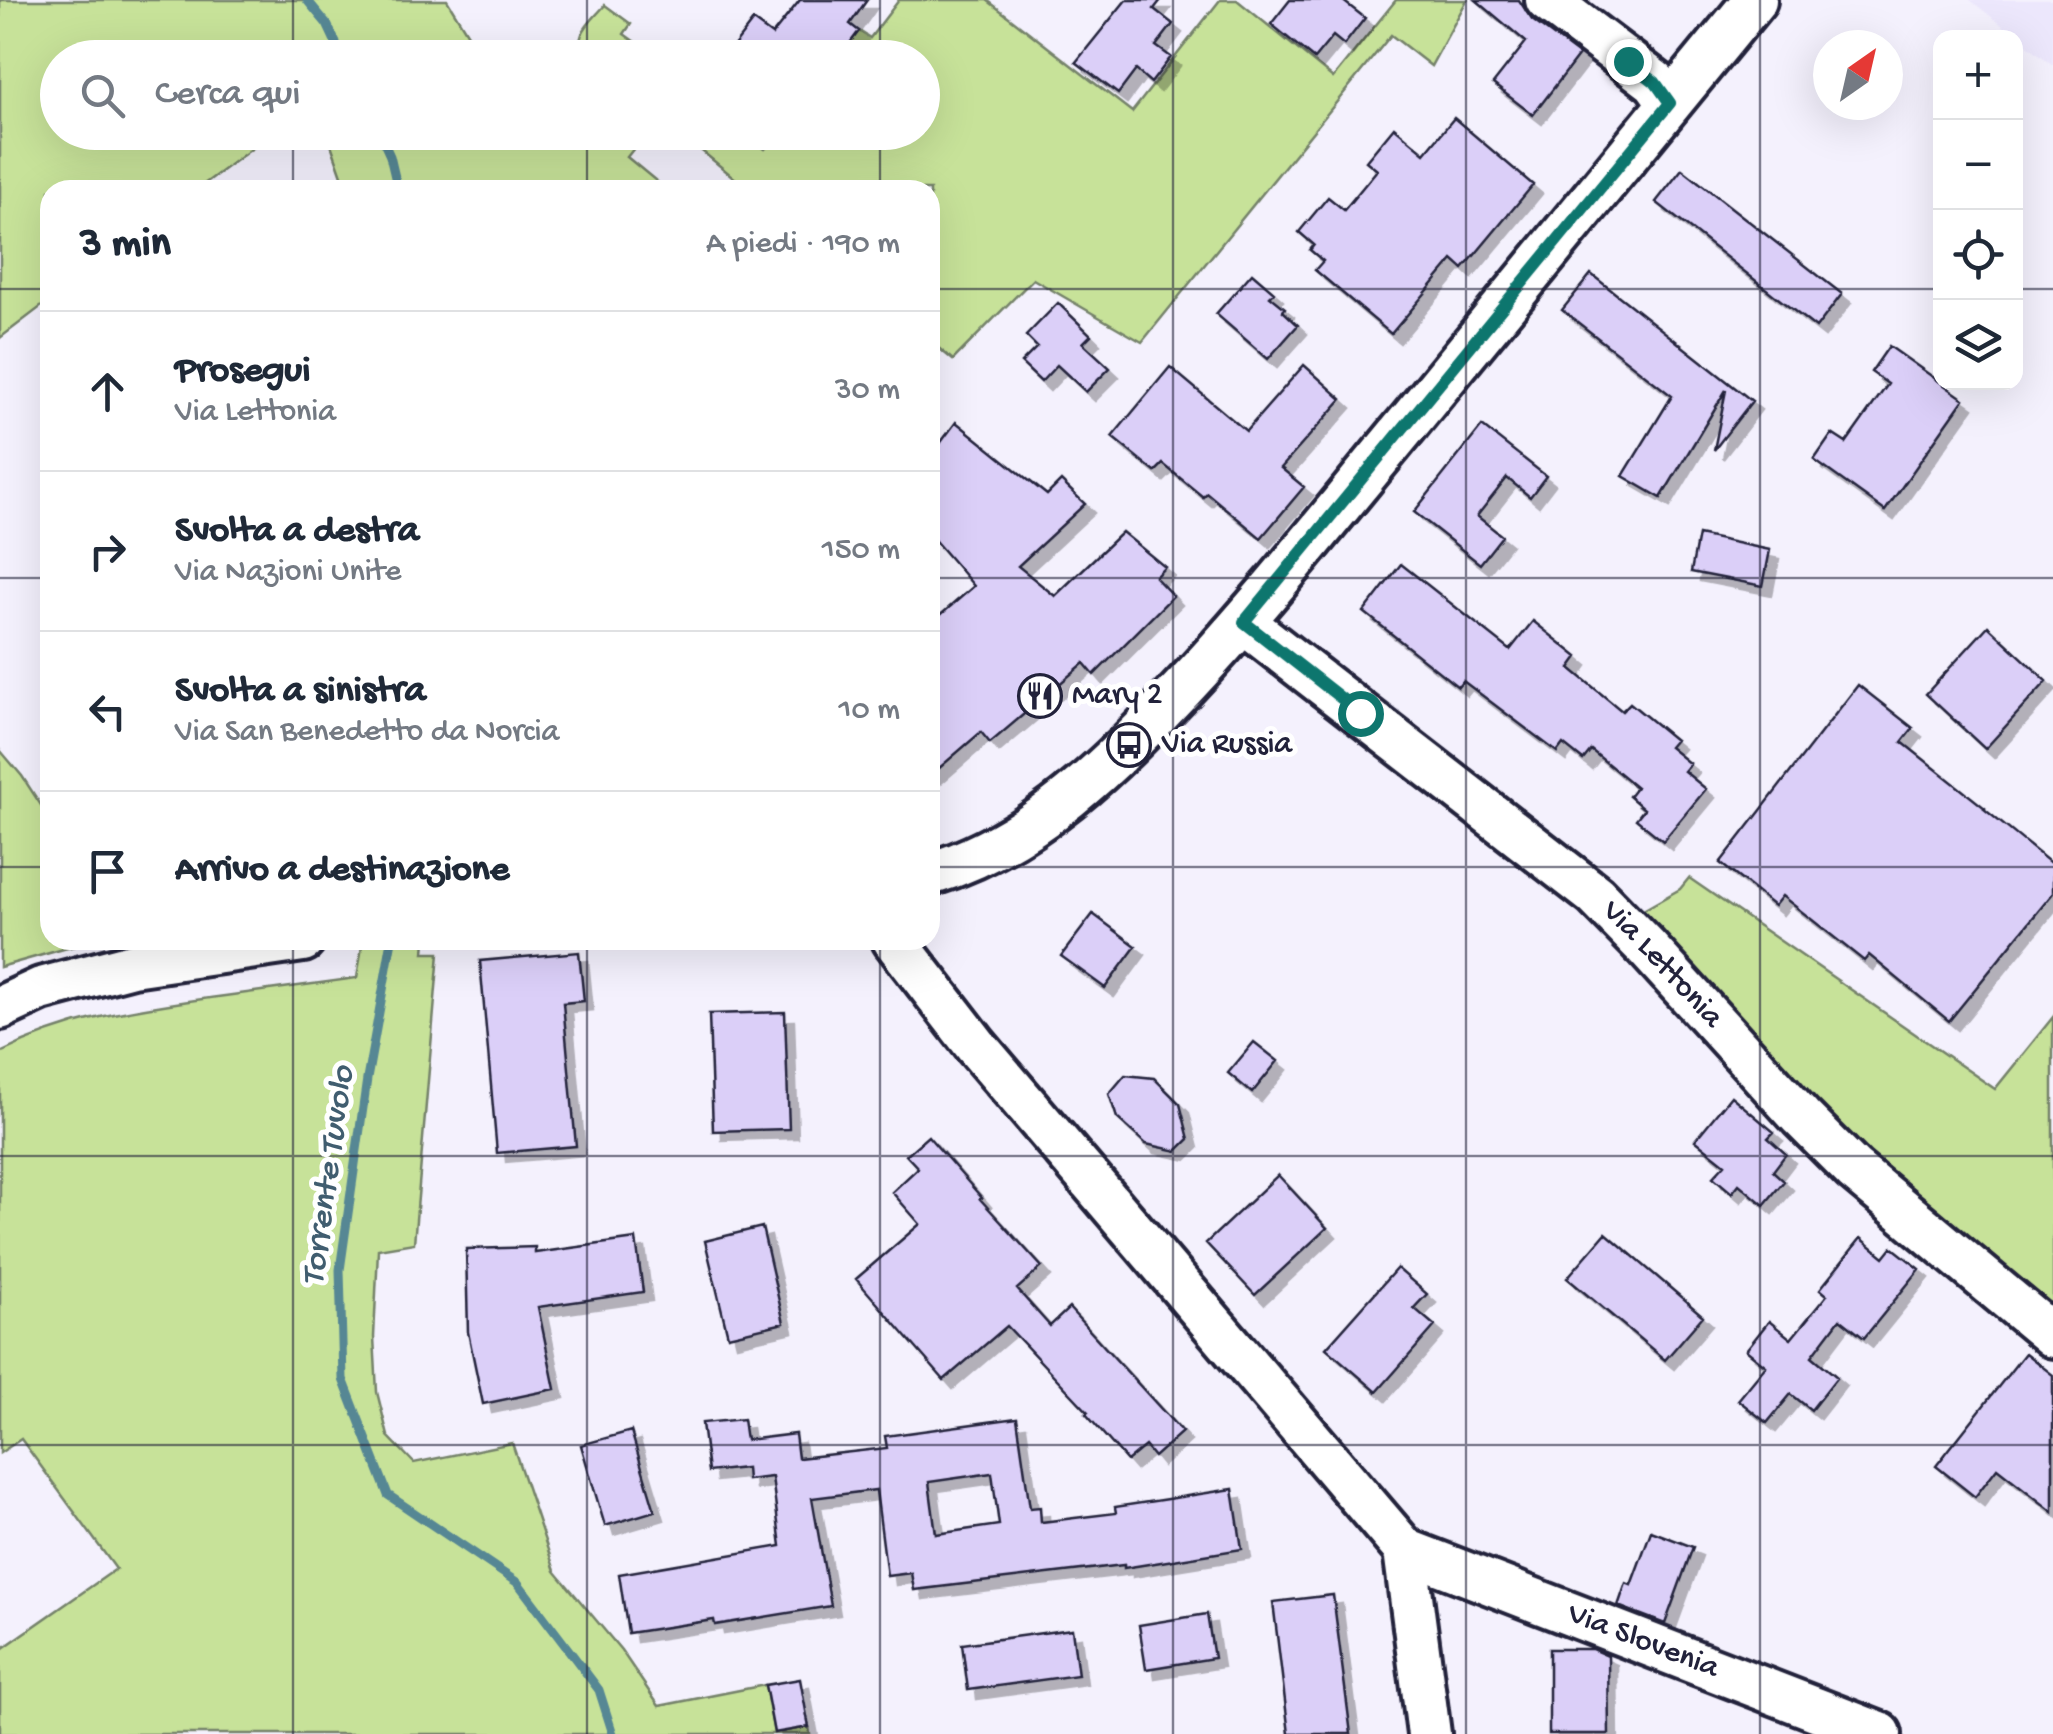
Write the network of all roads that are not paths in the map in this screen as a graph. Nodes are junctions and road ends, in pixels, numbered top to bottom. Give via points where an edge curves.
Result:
1 (1547, 0) edge
2 (1755, 0) edge
3 (1670, 103) junction
4 (1244, 622) junction
5 (940, 871) edge
6 (232, 950) edge
7 (902, 950) edge
8 (0, 1008) edge
9 (2053, 1336) edge
10 (1405, 1550) junction
11 (1429, 1734) edge
12 (1880, 1734) edge

1 - 3 street via 1655,82
2 - 3 street
3 - 4 street
4 - 5 street via 1129,745 1059,806
4 - 9 street, Via Lettonia via 1595,894 1854,1170
6 - 8 street via 132,964 41,989
7 - 10 street
10 - 11 street
10 - 12 street, Via Slovenia

